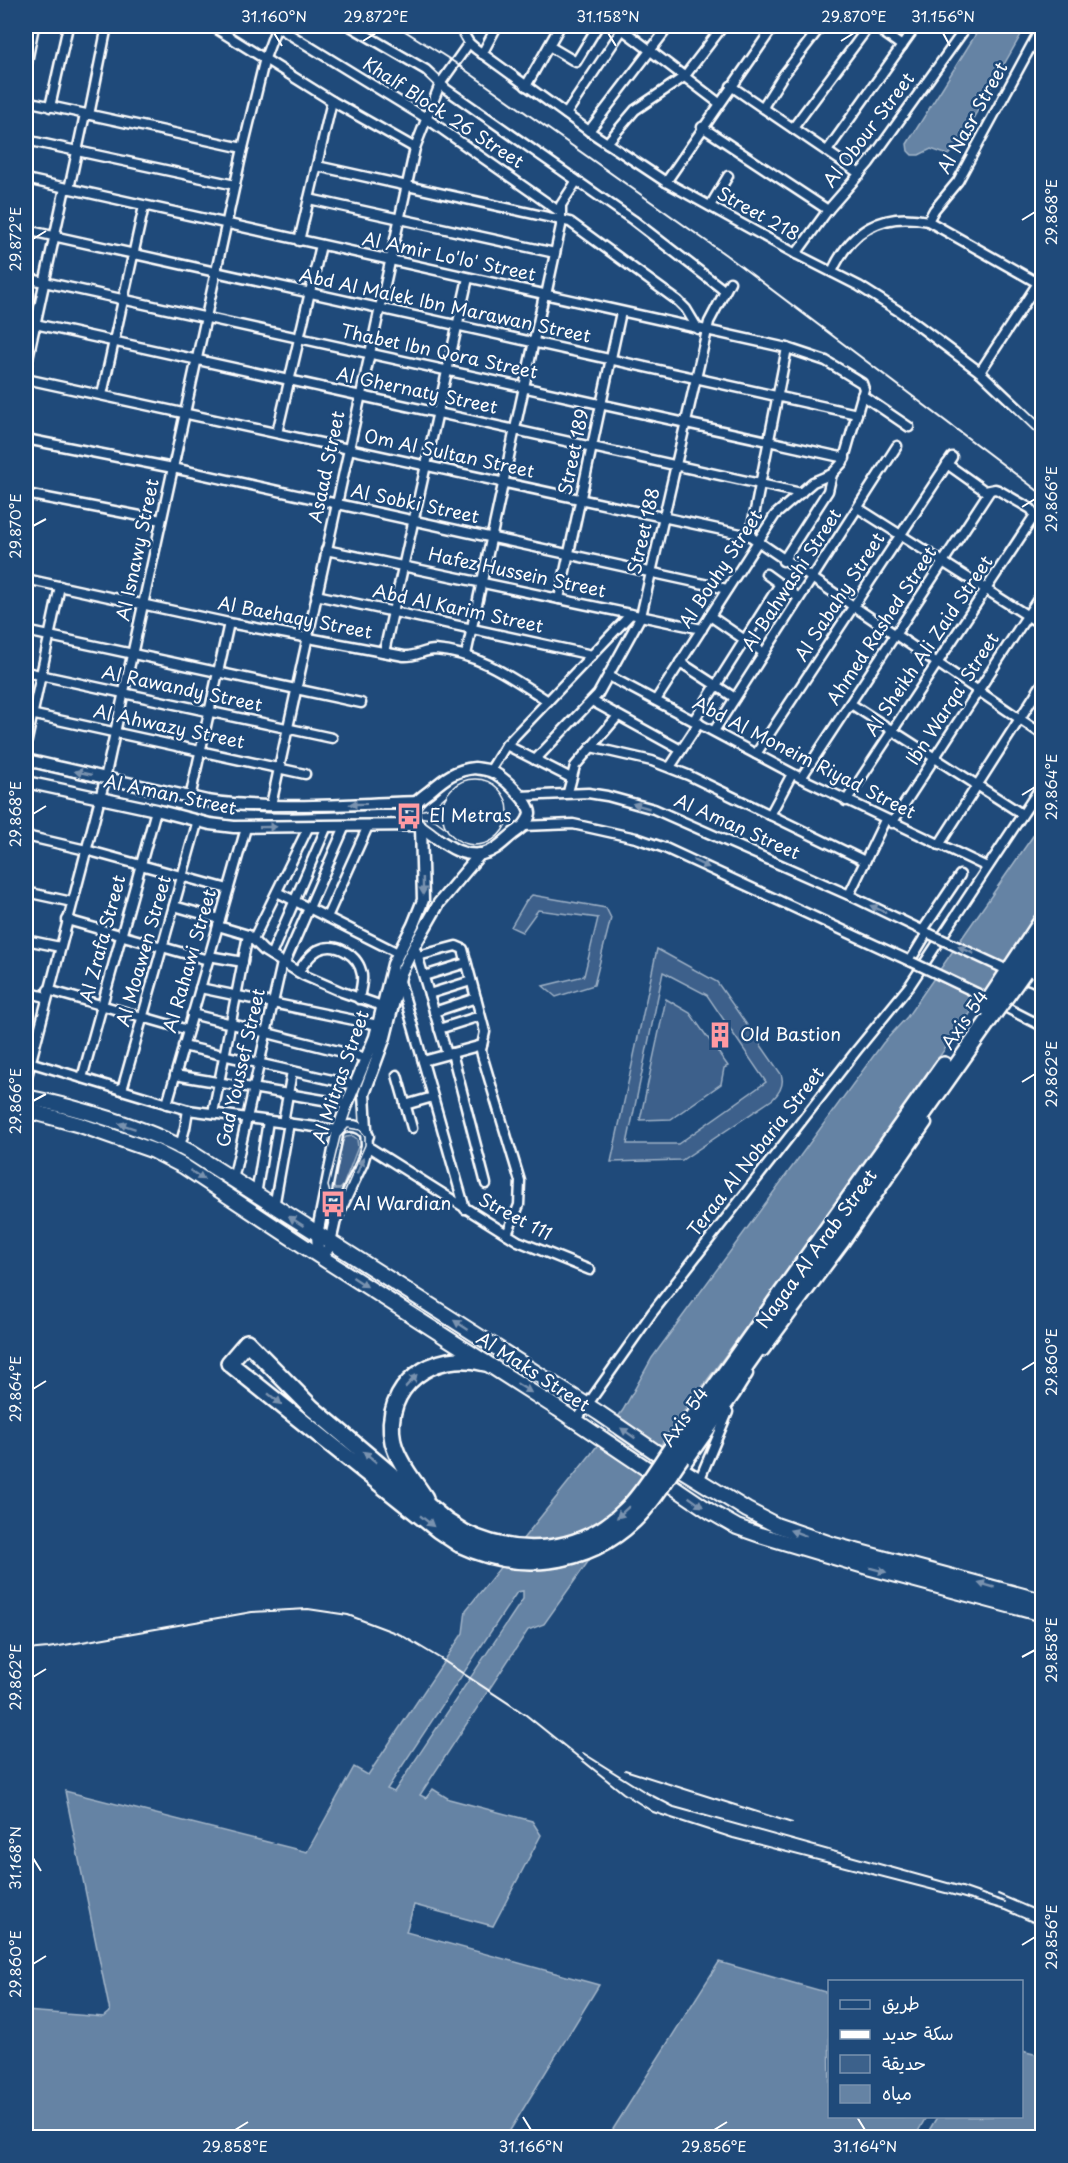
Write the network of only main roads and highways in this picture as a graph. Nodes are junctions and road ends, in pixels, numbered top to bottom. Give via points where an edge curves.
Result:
1 (1042, 921) edge
2 (1042, 942) edge
3 (1016, 970) junction
4 (26, 1096) edge
5 (26, 1110) edge
6 (415, 1295) junction
7 (405, 1311) junction
8 (485, 1363) junction
9 (673, 1458) junction
10 (431, 1508) junction
11 (462, 1538) junction
12 (911, 1571) junction
13 (1042, 1601) edge
14 (1042, 1614) edge

1 - 3 highway, Axis 54
2 - 3 highway, Axis 54
3 - 9 highway, Axis 54, bridge via 987,1005
6 -> 4 main road, Al Maks Street via 180,1147 81,1111
5 -> 7 main road, Al Maks Street via 80,1125 173,1161
6 - 7 main road
9 -> 6 main road, Al Maks Street
7 - 8 main road, Al Maks Street
10 -> 8 highway via 396,1452 392,1432 397,1401 414,1377 432,1365 460,1359
8 -> 12 main road, Al Maks Street via 737,1527
9 - 11 highway, Axis 54, bridge via 626,1510 578,1541 554,1548 518,1549
12 -> 9 main road, Al Maks Street via 792,1532 699,1481
10 - 11 highway, Axis 54
10 -> 11 highway, Axis 54 via 312,1408 247,1342 229,1363 438,1530
13 -> 12 main road, Al Maks Street
12 - 14 main road, Al Maks Street

